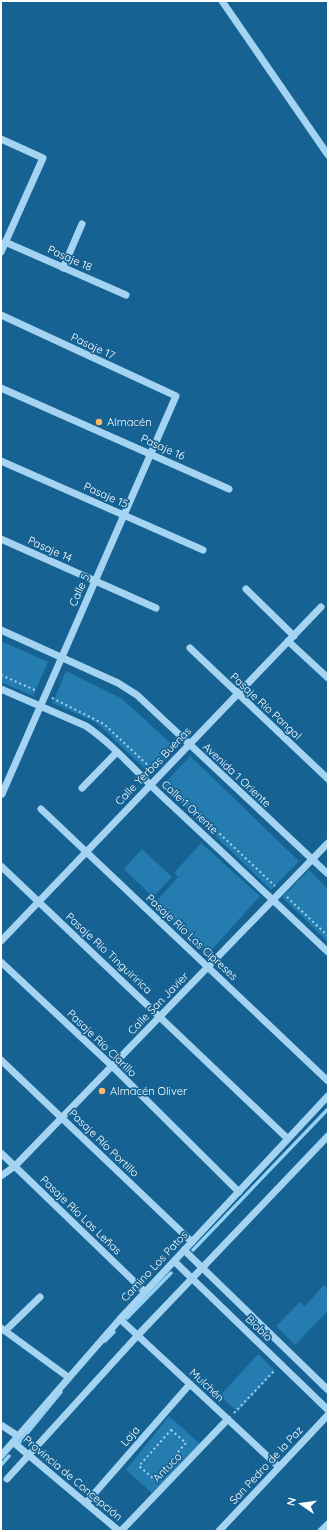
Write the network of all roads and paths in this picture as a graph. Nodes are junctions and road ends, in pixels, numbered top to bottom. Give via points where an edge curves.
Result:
1 (222, 1) edge
2 (1, 140) edge
3 (328, 155) edge
4 (82, 224) dead end
5 (5, 242) junction
6 (1, 252) edge
7 (63, 268) junction
8 (126, 295) dead end
9 (1, 315) edge
10 (1, 388) edge
11 (176, 396) joint
12 (150, 454) junction
13 (1, 461) edge
14 (229, 489) dead end
15 (124, 515) junction
16 (1, 539) edge
17 (203, 550) dead end
18 (95, 580) junction
19 (246, 589) dead end
20 (322, 606) dead end
21 (156, 608) dead end
22 (1, 630) edge
23 (291, 639) junction
24 (190, 648) dead end
25 (62, 657) junction
26 (328, 678) edge
27 (1, 688) edge
28 (238, 694) junction
29 (40, 706) junction
30 (189, 745) junction
31 (117, 752) junction
32 (328, 778) edge
33 (150, 785) junction
34 (82, 788) dead end
35 (2, 794) edge
36 (40, 809) dead end
37 (328, 843) edge
38 (86, 852) junction
39 (312, 859) junction
40 (1, 866) edge
41 (328, 874) edge
42 (273, 900) junction
43 (39, 902) junction
44 (1, 941) edge
45 (328, 952) edge
46 (1, 962) edge
47 (208, 966) junction
48 (160, 1016) junction
49 (1, 1060) edge
50 (112, 1066) junction
51 (328, 1081) edge
52 (328, 1096) edge
53 (62, 1117) junction
54 (328, 1136) edge
55 (288, 1139) junction
56 (1, 1153) edge
57 (15, 1166) junction
58 (1, 1176) edge
59 (239, 1192) junction
60 (192, 1242) junction
61 (184, 1250) junction
62 (174, 1261) junction
63 (202, 1268) junction
64 (192, 1278) junction
65 (145, 1292) junction
66 (40, 1297) dead end
67 (120, 1319) junction
68 (3, 1330) edge
69 (138, 1335) junction
70 (280, 1364) junction
71 (68, 1377) junction
72 (190, 1384) junction
73 (328, 1390) edge
74 (328, 1410) edge
75 (328, 1415) edge
76 (228, 1419) junction
77 (1, 1424) edge
78 (18, 1436) junction
79 (13, 1442) junction
80 (186, 1443) joint
81 (29, 1455) junction
82 (1, 1456) edge
83 (279, 1467) junction
84 (7, 1479) dead end
85 (86, 1504) junction
86 (328, 1524) edge
87 (120, 1531) edge
88 (220, 1531) edge
89 (321, 1531) edge

1 - 3 street
2 - 5 street via 43,158
4 - 7 street
5 - 6 street
5 - 7 street, Pasaje 18
7 - 8 street, Pasaje 18
9 - 11 street, Pasaje 17
10 - 12 street, Pasaje 16
11 - 12 street, Calle 5
12 - 14 street, Pasaje 16
12 - 15 street, Calle 5
13 - 15 street, Pasaje 15
15 - 17 street, Pasaje 15
15 - 18 street, Calle 5
16 - 18 street, Pasaje 14
18 - 21 street, Pasaje 14
18 - 25 street, Calle 5
19 - 23 street
20 - 23 street, Calle Yerbas Buenas
22 - 25 street, Avenida 1 Oriente
23 - 26 street
23 - 28 street, Calle Yerbas Buenas
24 - 28 street, Pasaje Río Pangal
25 - 29 street, Calle 5
25 - 30 street, Avenida 1 Oriente via 127,688
27 - 29 street, Calle 1 Oriente
28 - 30 street, Calle Yerbas Buenas
28 - 32 street, Pasaje Río Pangal
29 - 31 street, Calle 1 Oriente via 86,726
29 - 35 street, Calle 5
30 - 33 street, Calle Yerbas Buenas
30 - 39 street, Avenida 1 Oriente
31 - 33 street, Calle 1 Oriente
31 - 34 street
33 - 38 street, Calle Yerbas Buenas
33 - 42 street, Calle 1 Oriente
36 - 38 street, Pasaje Río Los Cipreses
37 - 39 street, Calle San Javier
38 - 43 street, Calle Yerbas Buenas
38 - 47 street, Pasaje Río Los Cipreses
39 - 41 street, Avenida 1 Oriente
39 - 42 street, Calle San Javier
40 - 43 street, Pasaje Río Tinguiririca
42 - 45 street, Calle 1 Oriente
42 - 47 street, Calle San Javier
43 - 44 street, Calle Yerbas Buenas
43 - 48 street, Pasaje Río Tinguiririca
46 - 50 street, Pasaje Río Clarillo
47 - 48 street, Calle San Javier
47 - 51 street, Pasaje Río Los Cipreses
48 - 50 street, Calle San Javier
48 - 55 street, Pasaje Río Tinguiririca
49 - 53 street, Pasaje Río Portillo
50 - 53 street, Calle San Javier
50 - 59 street, Pasaje Río Clarillo
52 - 55 street, Camino Los Patos
53 - 57 street, Calle San Javier
53 - 60 street, Pasaje Río Portillo
54 - 63 street
55 - 59 street, Camino Los Patos
56 - 57 street, Pasaje Río Las Leñas
57 - 58 street, Calle San Javier
57 - 65 street, Pasaje Río Las Leñas
59 - 60 street, Camino Los Patos
60 - 61 street, Camino Los Patos
61 - 62 street, Camino Los Patos
61 - 63 street, Biobío
62 - 64 street, Biobío
62 - 65 street, Camino Los Patos
63 - 64 street
63 - 73 street, Biobío
64 - 69 street
64 - 70 street, Biobío
65 - 67 street, Camino Los Patos
66 - 68 street
67 - 69 street, Mulchén
67 - 71 street, Camino Los Patos
68 - 71 street
69 - 72 street, Mulchén
69 - 81 street
70 - 74 street, Biobío
70 - 76 path
71 - 78 street, Camino Los Patos
72 - 76 street, Mulchén
72 - 85 street, Laja
75 - 83 street, San Pedro de la Paz
76 - 83 street, Mulchén
76 - 87 street, Antuco
77 - 78 street
78 - 79 street, Camino Los Patos
79 - 81 street, Provincia de Concepción
79 - 82 street, Camino Los Patos
80 - 80 path via 154,1479 139,1466 171,1430
81 - 84 street
81 - 85 street, Provincia de Concepción
83 - 88 street, San Pedro de la Paz
85 - 87 street, Provincia de Concepción
86 - 89 street

